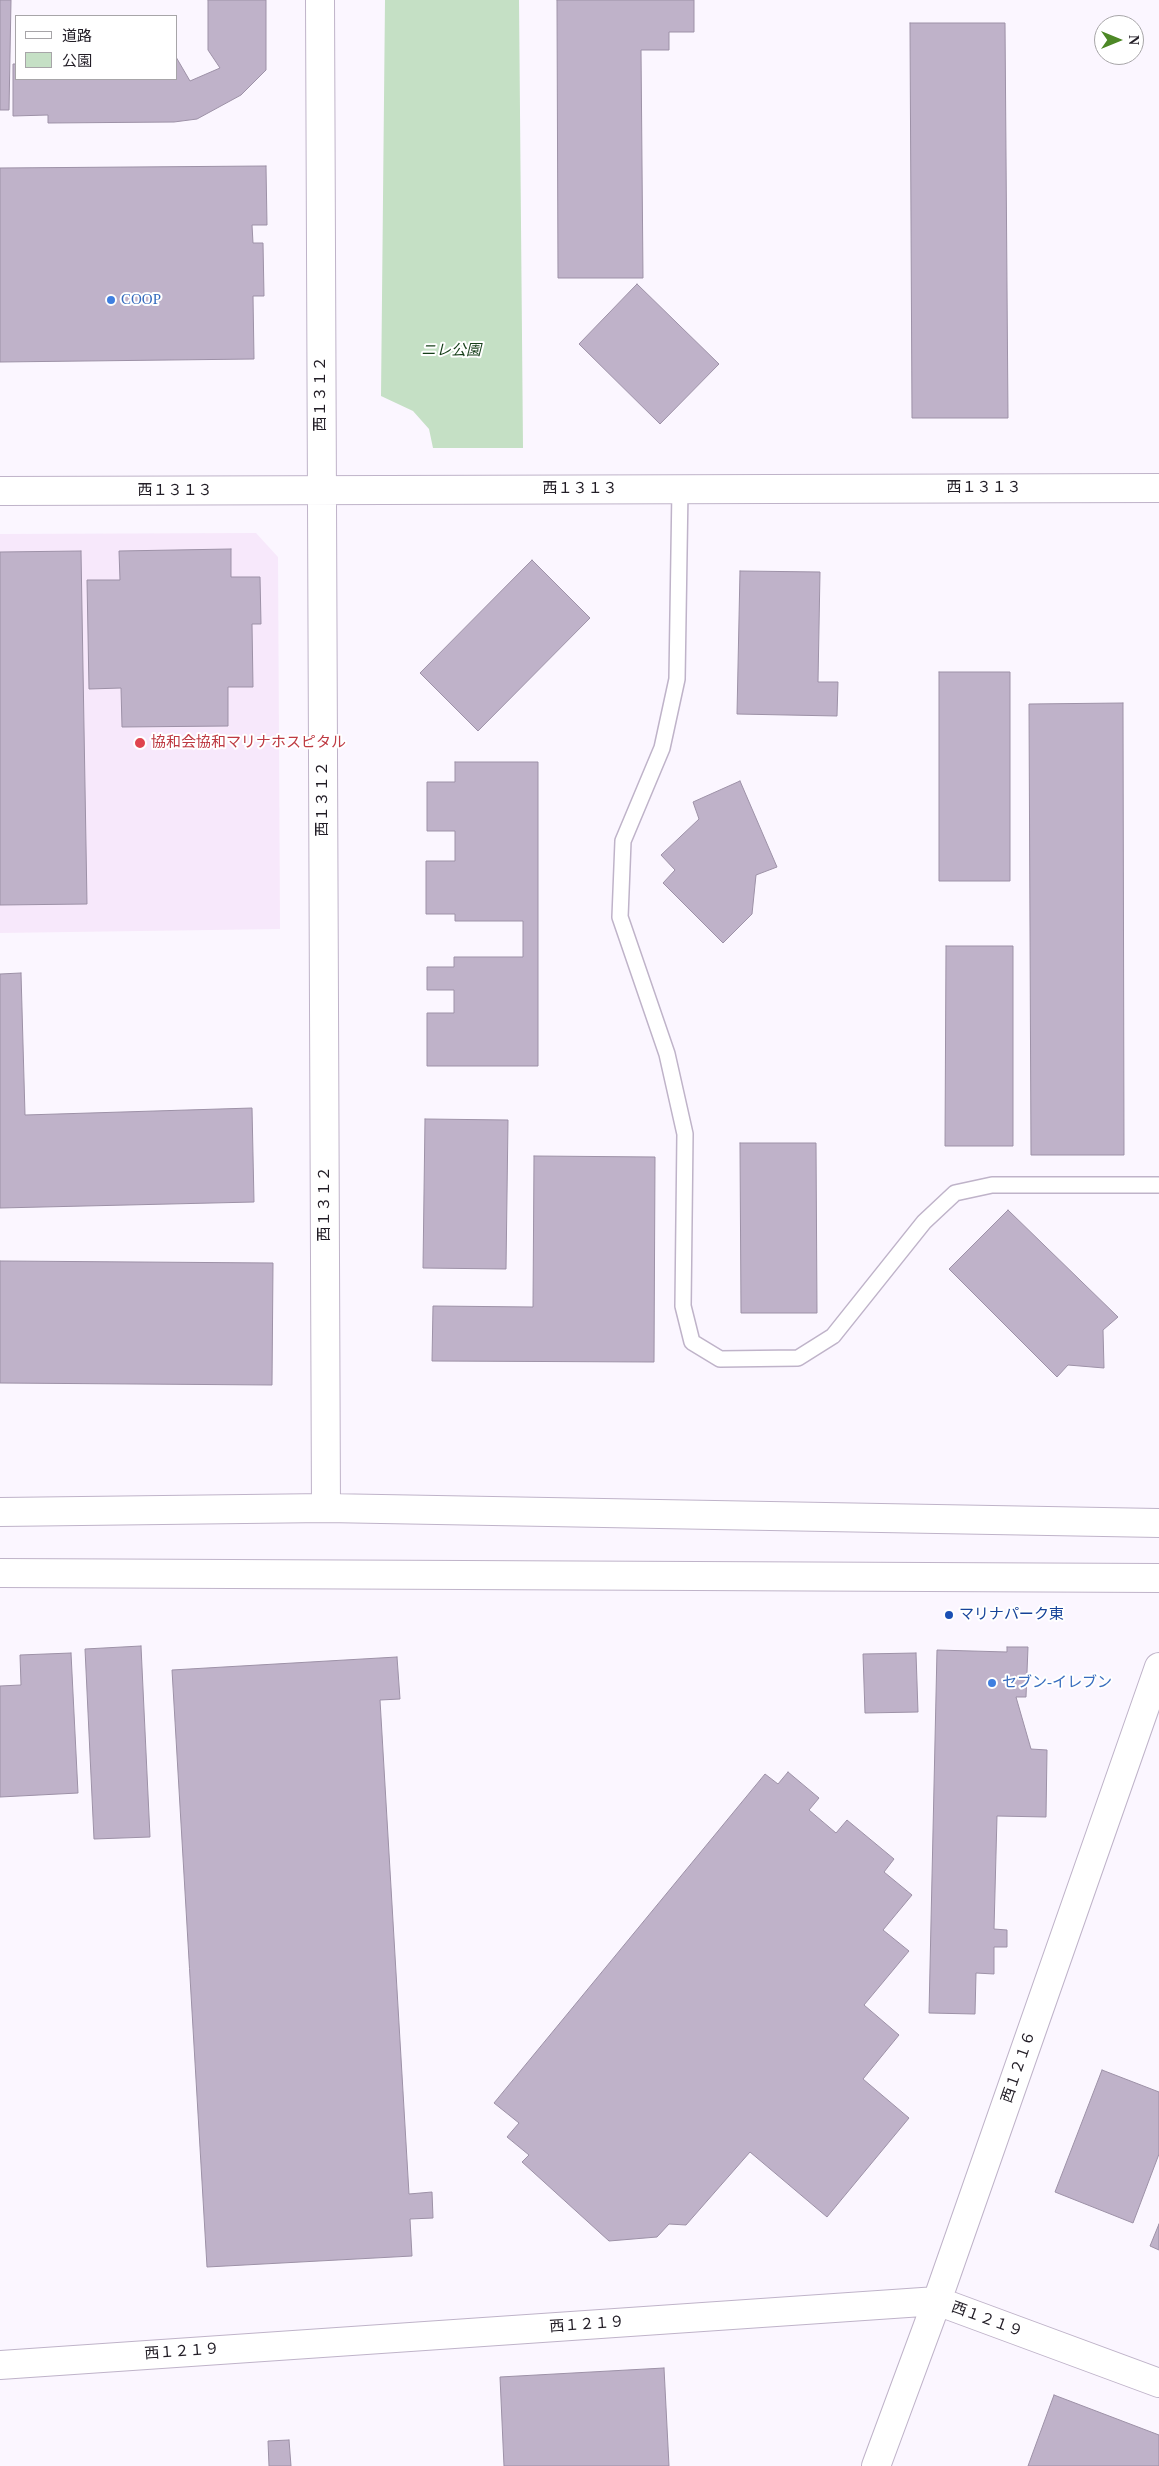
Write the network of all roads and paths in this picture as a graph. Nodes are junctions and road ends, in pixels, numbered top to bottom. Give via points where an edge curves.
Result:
1 (320, 0) edge
2 (1159, 488) edge
3 (680, 489) junction
4 (321, 490) junction
5 (0, 491) edge
6 (1159, 1185) edge
7 (326, 1508) junction
8 (0, 1512) edge
9 (1159, 1523) edge
10 (0, 1573) edge
11 (1159, 1578) edge
12 (1159, 1668) edge
13 (937, 2301) junction
14 (0, 2365) edge
15 (1159, 2383) edge
16 (876, 2466) edge

1 - 4 street, 西１３１２
2 - 3 street, 西１３１３
3 - 4 street, 西１３１３
3 - 6 lane via 677,679 662,748 623,841 620,917 667,1054 685,1134 683,1306 692,1342 720,1359 798,1358 833,1336 924,1222 955,1193 992,1185
4 - 5 street, 西１３１３
4 - 7 street, 西１３１２
7 - 8 street
7 - 9 street
10 - 11 street
12 - 13 street, 西１２１６
13 - 14 street, 西１２１９
13 - 15 street, 西１２１９
13 - 16 street, 西１２１６

